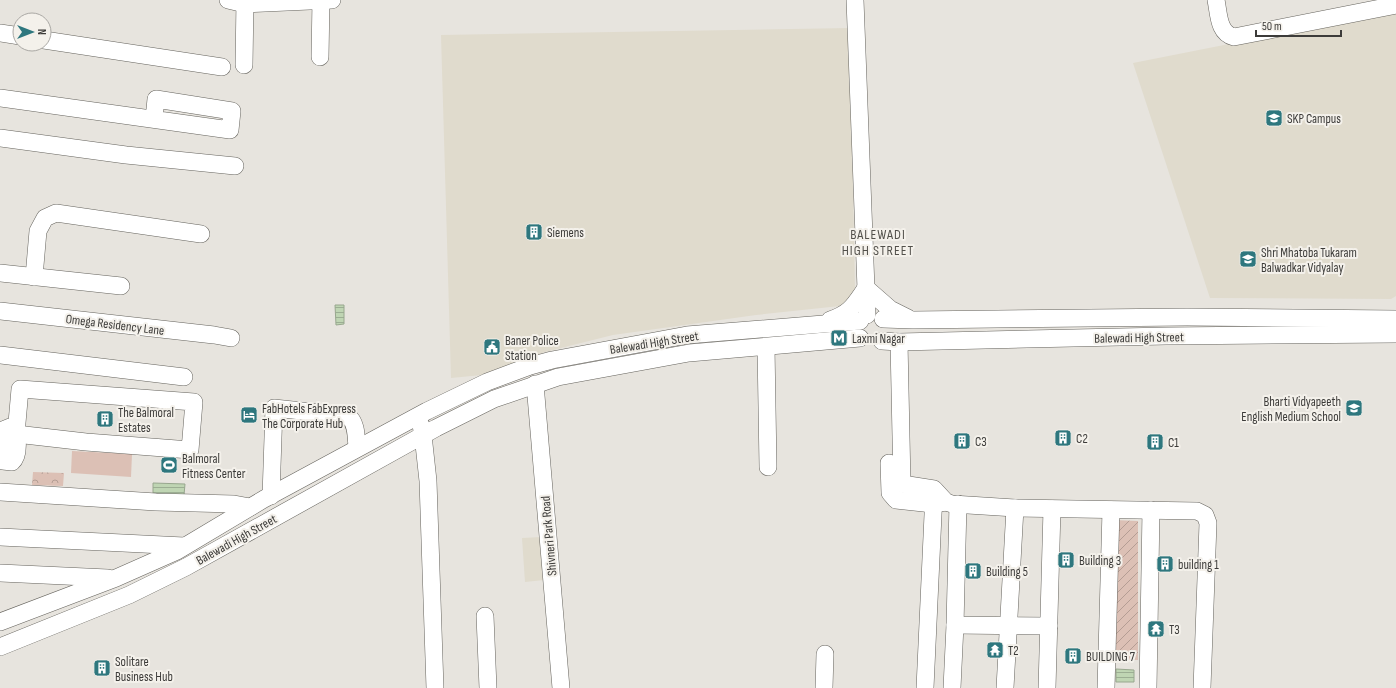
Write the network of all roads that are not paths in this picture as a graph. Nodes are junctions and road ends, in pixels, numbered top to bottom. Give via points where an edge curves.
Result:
1 (228, 0) edge
2 (321, 0) edge
3 (332, 0) edge
4 (855, 0) edge
5 (1216, 0) edge
6 (245, 2) edge
7 (1396, 5) edge
8 (0, 33) edge
9 (12, 35) edge
10 (52, 41) edge
11 (320, 57) dead end
12 (244, 65) dead end
13 (222, 67) dead end
14 (0, 98) edge
15 (154, 119) dead end
16 (0, 138) edge
17 (235, 166) dead end
18 (201, 234) dead end
19 (0, 273) edge
20 (34, 277) junction
21 (121, 286) dead end
22 (866, 288) junction
23 (0, 311) edge
24 (1396, 319) edge
25 (913, 320) junction
26 (867, 323) junction
27 (816, 324) junction
28 (1396, 334) edge
29 (223, 337) dead end
30 (890, 341) junction
31 (766, 347) junction
32 (0, 355) edge
33 (184, 377) dead end
34 (535, 384) junction
35 (456, 397) junction
36 (464, 414) junction
37 (418, 416) junction
38 (16, 434) junction
39 (423, 435) junction
40 (357, 448) junction
41 (1, 460) edge
42 (768, 467) dead end
43 (0, 492) edge
44 (271, 496) junction
45 (943, 500) junction
46 (250, 507) junction
47 (1015, 508) junction
48 (1052, 509) junction
49 (1111, 510) junction
50 (1151, 510) junction
51 (0, 537) edge
52 (184, 546) junction
53 (0, 573) edge
54 (116, 578) junction
55 (485, 616) dead end
56 (0, 622) edge
57 (955, 626) junction
58 (1008, 626) junction
59 (1049, 626) junction
60 (0, 647) edge
61 (825, 654) dead end
62 (435, 688) edge
63 (488, 688) edge
64 (561, 688) edge
65 (824, 688) edge
66 (925, 688) edge
67 (952, 688) edge
68 (1005, 688) edge
69 (1047, 688) edge
70 (1106, 688) edge
71 (1148, 688) edge
72 (1202, 688) edge

1 - 6 street
2 - 3 street
2 - 6 street
2 - 11 street
4 - 22 street
5 - 7 street via 1223,32 1234,38
6 - 12 street
8 - 9 street
10 - 13 street
14 - 15 street
16 - 17 street
18 - 20 street via 56,213 45,218 38,231
19 - 20 street
20 - 21 street
22 - 25 street via 890,309
22 - 26 street
22 - 27 street via 850,310
23 - 29 street, Omega Residency Lane
24 - 25 street, Balewadi High Street via 1188,317
25 - 26 street, Balewadi High Street
26 - 27 street, Balewadi High Street
26 - 30 street via 887,328
26 - 30 street, Balewadi High Street via 862,341 870,344
26 - 31 street, Balewadi High Street
27 - 35 street, Balewadi High Street via 687,335 552,360 487,382
28 - 30 street, Balewadi High Street
30 - 45 street via 900,474 897,491
31 - 34 street, Balewadi High Street via 689,354 558,377
31 - 42 street
32 - 33 street
34 - 36 street, Balewadi High Street via 494,399
34 - 64 street, Shivneri Park Road
35 - 36 street
35 - 37 street, Balewadi High Street
36 - 39 street, Balewadi High Street
37 - 39 street
37 - 40 street, Balewadi High Street
38 - 38 street via 190,450 194,402 20,389
38 - 41 street via 15,460
39 - 60 street, Balewadi High Street via 186,567 129,595
39 - 62 street via 428,480
40 - 44 street, Balewadi High Street
40 - 44 street via 355,424 348,416 274,408
43 - 46 street via 234,504
44 - 46 street, Balewadi High Street
45 - 47 street
45 - 57 street
45 - 66 street
46 - 52 street, Balewadi High Street
47 - 48 street
47 - 58 street
48 - 49 street
48 - 59 street
49 - 50 street
49 - 70 street
50 - 71 street
50 - 72 street via 1197,511 1205,515 1208,522
51 - 52 street
52 - 54 street, Balewadi High Street
53 - 54 street
54 - 56 street, Balewadi High Street
55 - 63 street
57 - 58 street
57 - 67 street
58 - 59 street
58 - 68 street
59 - 69 street
61 - 65 street

